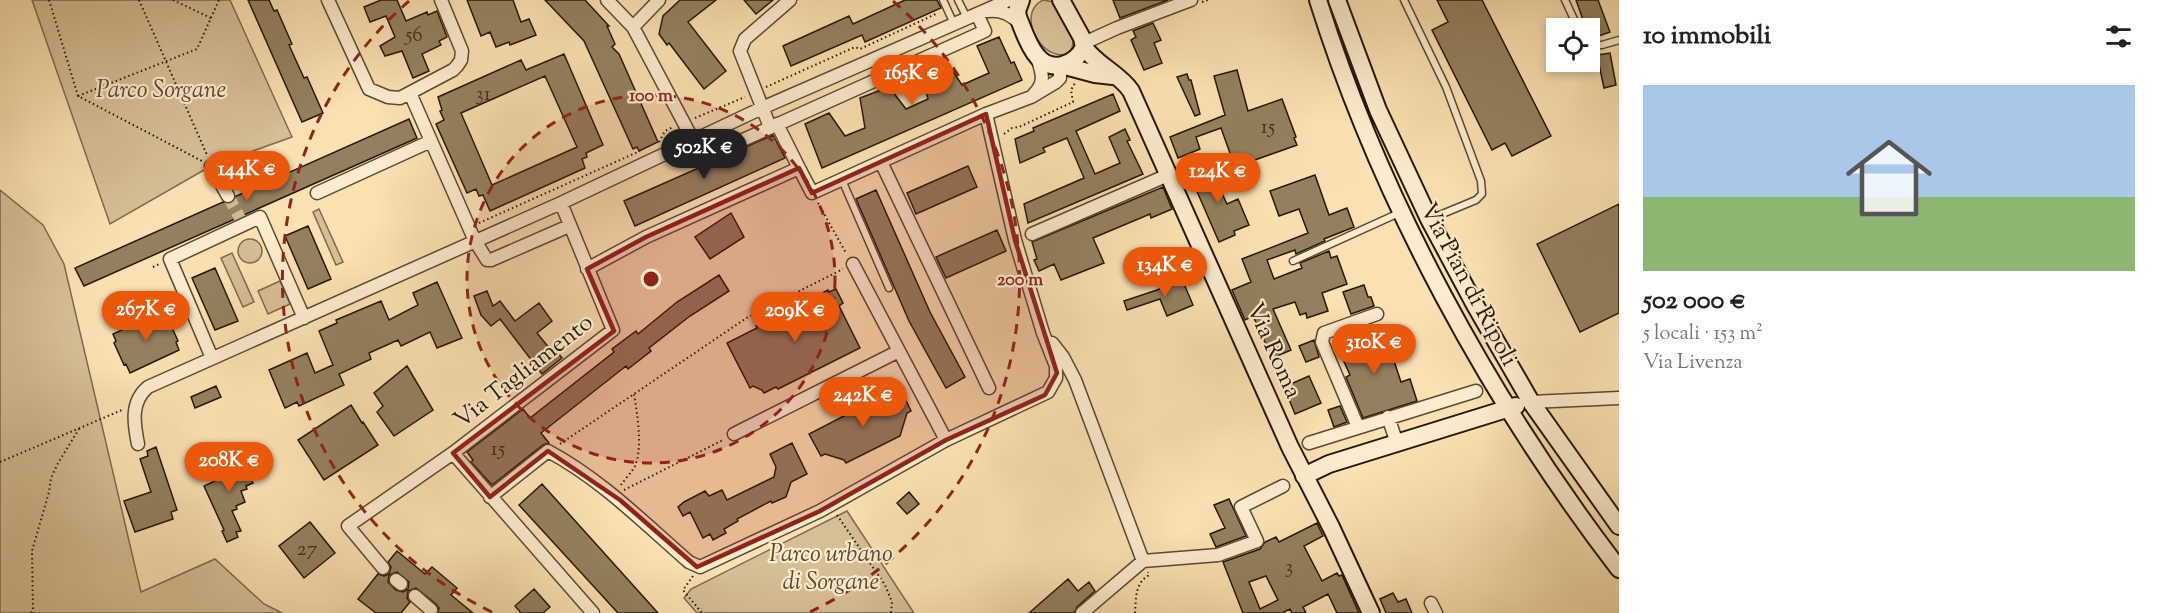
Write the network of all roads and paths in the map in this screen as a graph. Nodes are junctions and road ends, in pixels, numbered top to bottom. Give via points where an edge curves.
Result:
1 (50, 0) edge
2 (139, 0) edge
3 (173, 0) edge
4 (219, 0) edge
5 (328, 0) edge
6 (441, 0) edge
7 (607, 0) edge
8 (659, 0) edge
9 (790, 0) edge
10 (943, 0) edge
11 (958, 0) edge
12 (1009, 0) edge
13 (1021, 0) edge
14 (1061, 0) edge
15 (1191, 0) edge
16 (1318, 0) edge
17 (1337, 0) edge
18 (1404, 0) edge
19 (1565, 0) edge
20 (947, 9) junction
21 (976, 15) junction
22 (211, 18) junction
23 (1573, 18) edge
24 (954, 25) junction
25 (1022, 26) junction
26 (633, 27) junction
27 (1619, 40) edge
28 (1084, 45) junction
29 (1600, 45) edge
30 (884, 56) junction
31 (1037, 57) junction
32 (166, 62) junction
33 (1063, 66) junction
34 (1083, 71) junction
35 (891, 73) junction
36 (1116, 76) junction
37 (756, 92) junction
38 (410, 93) junction
39 (78, 96) junction
40 (1031, 97) junction
41 (762, 108) junction
42 (986, 114) junction
43 (683, 123) junction
44 (773, 126) junction
45 (431, 141) junction
46 (659, 142) dead end
47 (694, 142) junction
48 (993, 144) junction
49 (648, 147) dead end
50 (881, 162) junction
51 (212, 166) junction
52 (800, 168) junction
53 (1168, 175) junction
54 (841, 180) junction
55 (317, 193) dead end
56 (812, 193) junction
57 (228, 196) tunnel mouth
58 (561, 203) junction
59 (1403, 212) junction
60 (1429, 219) junction
61 (569, 226) junction
62 (469, 228) junction
63 (1032, 234) dead end
64 (475, 241) junction
65 (1293, 261) dead end
66 (853, 264) junction
67 (587, 269) junction
68 (889, 288) dead end
69 (1377, 314) dead end
70 (304, 318) junction
71 (1043, 333) junction
72 (899, 351) junction
73 (212, 358) junction
74 (988, 388) dead end
75 (1476, 391) dead end
76 (634, 394) junction
77 (1619, 398) edge
78 (1531, 402) junction
79 (136, 405) junction
80 (1507, 409) junction
81 (1388, 417) junction
82 (1358, 427) junction
83 (79, 429) junction
84 (734, 434) joint
85 (946, 440) junction
86 (1397, 443) junction
87 (138, 444) dead end
88 (1309, 444) dead end
89 (548, 451) junction
90 (453, 453) junction
91 (0, 462) edge
92 (1304, 476) junction
93 (1283, 486) dead end
94 (489, 497) junction
95 (617, 497) junction
96 (830, 505) junction
97 (1619, 526) edge
98 (1143, 561) junction
99 (700, 567) junction
100 (383, 568) dead end
101 (1619, 569) edge
102 (415, 596) dead end
103 (431, 610) dead end
104 (31, 613) edge
105 (592, 613) edge
106 (702, 613) edge
107 (891, 613) edge
108 (1082, 613) edge
109 (1135, 613) edge
110 (1371, 613) edge

1 - 39 path
2 - 32 path
3 - 22 path
4 - 22 path
5 - 38 street via 369,89 388,97 400,98
6 - 38 street via 459,44 461,60 453,70
7 - 26 street
8 - 26 street
9 - 37 street via 754,30 741,47
10 - 20 lane
11 - 21 lane
12 - 21 street
13 - 25 main road via 1017,10
14 - 28 main road, Via Roma
15 - 28 street
16 - 59 main road, Via Pian di Ripoli via 1361,117
17 - 60 main road, Via Pian di Ripoli via 1378,110
18 - 60 lane via 1442,77 1481,181 1482,194 1476,200
19 - 23 lane
20 - 24 lane
20 - 37 path
21 - 24 street
21 - 25 street via 992,10 1003,12
21 - 35 street via 986,31
22 - 32 path via 197,49
24 - 30 street
25 - 31 main road
26 - 43 street
27 - 29 lane
28 - 33 main road via 1075,60
28 - 36 main road, Via Roma
30 - 35 street
30 - 41 street
31 - 33 main road
31 - 40 street via 1043,81
32 - 39 path
32 - 51 path
33 - 34 main road
33 - 40 street via 1056,82
34 - 36 main road
34 - 48 path via 1071,90 1073,102 1012,128
35 - 44 street
36 - 53 main road, Via Roma via 1131,91
37 - 41 street
37 - 43 path
38 - 45 street
39 - 51 path
40 - 42 street
41 - 44 street
41 - 47 street
42 - 48 street
42 - 50 street
43 - 46 path via 665,131
43 - 47 street
44 - 47 street via 714,153
44 - 52 street
45 - 55 street
45 - 62 street
47 - 58 street
48 - 71 street via 1015,240
49 - 62 path
50 - 54 street
50 - 74 street
51 - 57 street
52 - 56 street
52 - 67 street via 646,237
53 - 63 street
53 - 92 main road, Via Roma
54 - 56 street
54 - 68 lane
56 - 66 path
58 - 61 street, Via Tagliamento
58 - 64 street
59 - 65 lane
59 - 80 main road, Via Pian di Ripoli
60 - 78 main road, Via Pian di Ripoli
61 - 64 street via 491,260 484,257
61 - 67 street, Via Tagliamento
62 - 64 street
64 - 70 street
66 - 72 street
66 - 76 path via 748,317
67 - 90 street, Via Tagliamento via 613,330
69 - 82 street via 1324,333 1322,342
70 - 73 street
70 - 73 street via 260,217 170,260
71 - 85 street via 1057,373 1048,392
71 - 98 street via 1063,357 1075,380
72 - 84 street
72 - 85 street
73 - 79 street via 148,387
75 - 81 street
76 - 89 path
76 - 95 path via 638,417 636,465
77 - 78 street
78 - 80 main road
78 - 97 main road, Via Pian di Ripoli
79 - 83 path
79 - 87 street
80 - 86 main road
80 - 101 main road, Via Pian di Ripoli
81 - 82 street
81 - 86 street
82 - 88 street
83 - 91 path
83 - 104 path via 51,478 32,551
84 - 95 path
85 - 96 street
86 - 92 main road
89 - 94 street
89 - 95 street
90 - 94 street
90 - 100 street, Via Tagliamento via 348,526
92 - 110 main road, Via Roma
93 - 98 street via 1241,507 1257,541 1218,555
94 - 105 street
95 - 99 street via 689,562
96 - 99 street
96 - 107 path via 885,585 892,602
98 - 108 street
98 - 109 path via 1149,575 1138,588
99 - 106 path via 682,590
102 - 103 street

